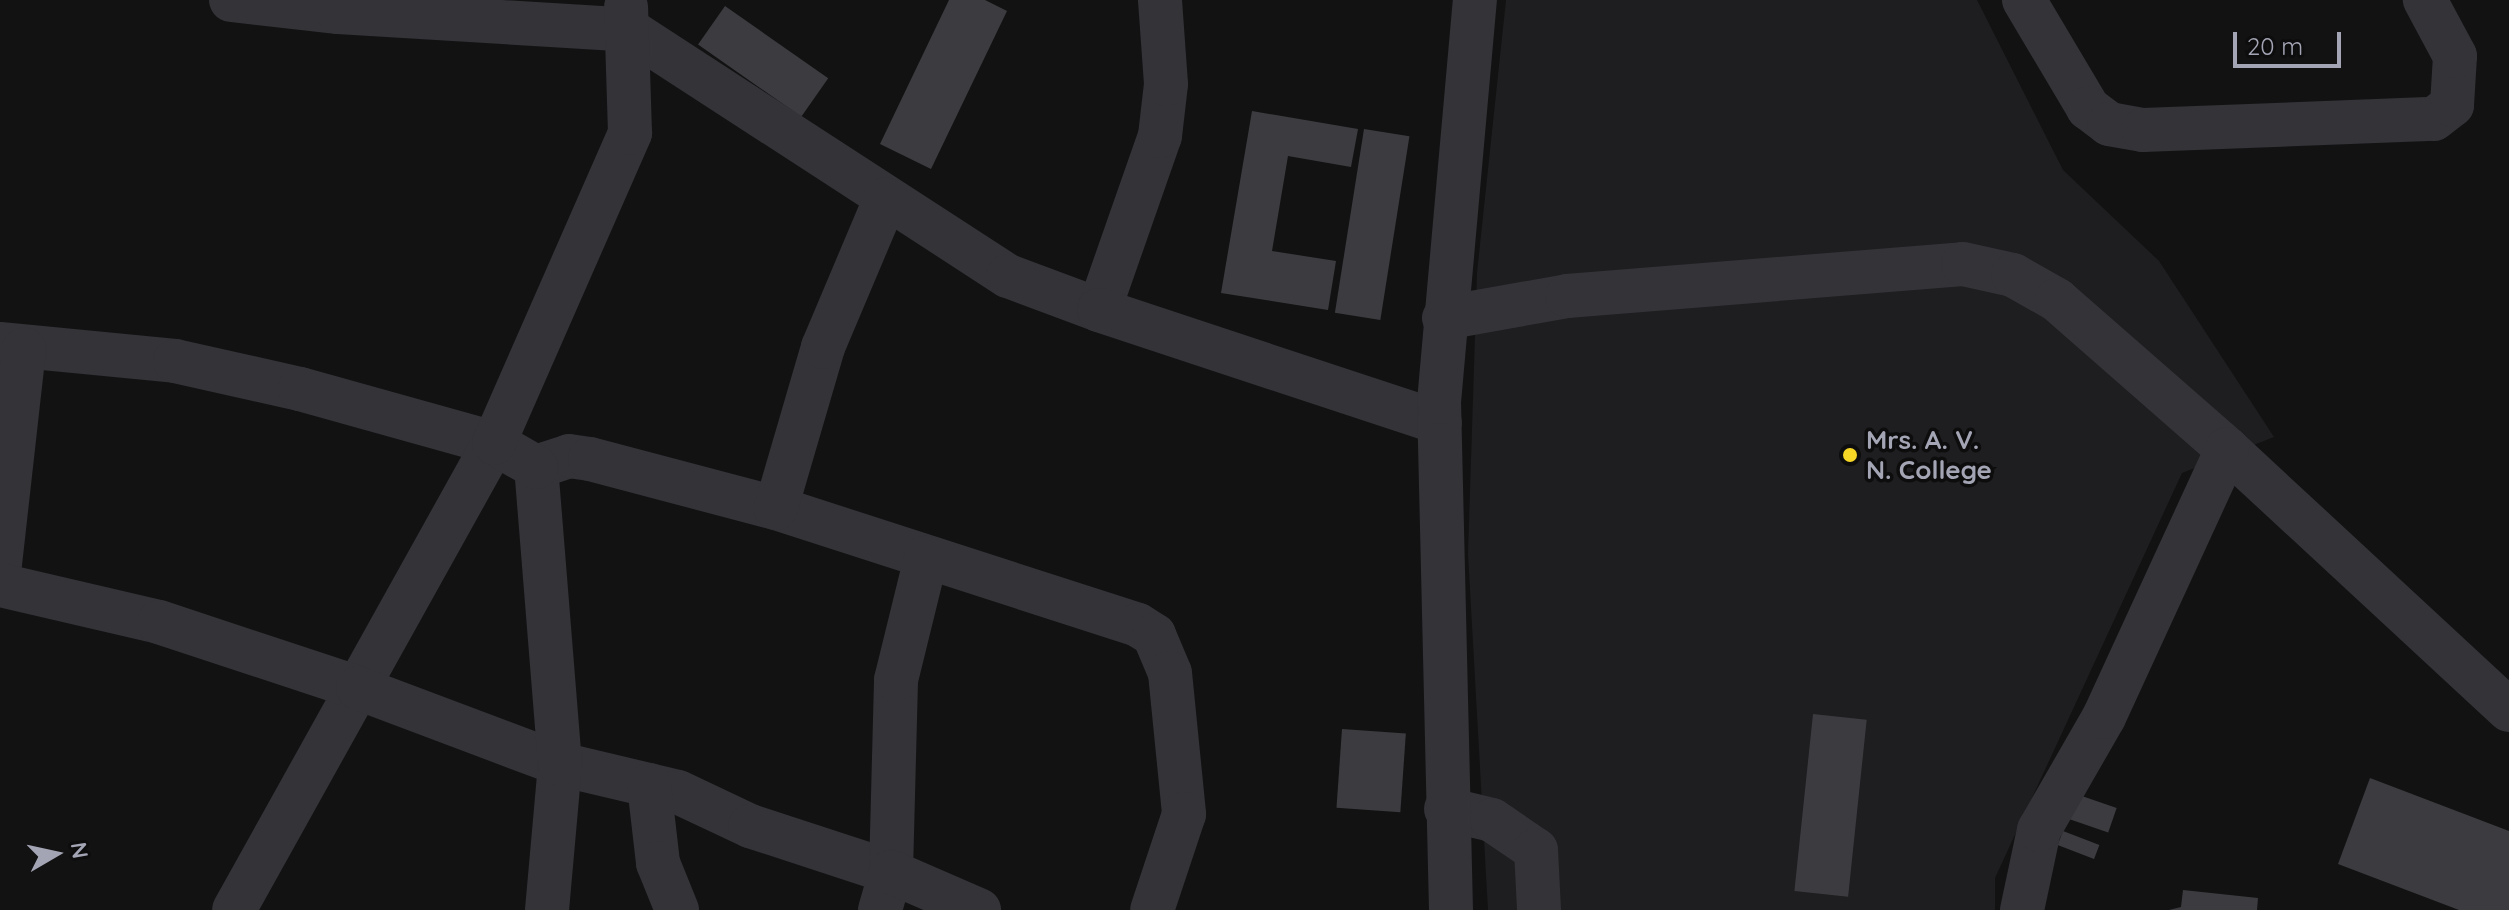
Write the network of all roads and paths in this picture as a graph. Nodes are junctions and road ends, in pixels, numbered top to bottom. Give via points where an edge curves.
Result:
1 (231, 0) edge
2 (1160, 0) edge
3 (1475, 0) edge
4 (2024, 0) edge
5 (2425, 0) edge
6 (627, 15) edge
7 (885, 200) junction
8 (1099, 310) junction
9 (1444, 318) junction
10 (12, 347) edge
11 (1440, 423) junction
12 (494, 443) junction
13 (2227, 449) junction
14 (536, 467) junction
15 (776, 508) junction
16 (926, 558) junction
17 (0, 564) edge
18 (0, 585) edge
19 (358, 688) junction
20 (2509, 710) edge
21 (560, 764) junction
22 (649, 785) junction
23 (1446, 809) junction
24 (886, 891) edge
25 (234, 910) edge
26 (547, 910) edge
27 (677, 910) edge
28 (979, 910) edge
29 (1152, 910) edge
30 (1451, 910) edge
31 (1539, 910) edge
32 (2022, 910) edge

1 - 6 street via 338,12
2 - 8 street via 1166,84 1160,136
3 - 9 street
4 - 5 street via 2088,108 2109,124 2143,130 2434,119 2452,105 2455,56
6 - 7 street
6 - 12 street via 630,133
7 - 8 street via 1018,281
7 - 15 street via 823,347
8 - 11 street
9 - 11 street
9 - 13 street via 1567,296 1963,264 2013,275 2057,300
10 - 12 street via 175,361 300,389
10 - 17 street
11 - 23 street
12 - 14 street
12 - 19 street
13 - 20 street
13 - 32 street via 2104,717 2039,830
14 - 15 street via 569,456 590,459
14 - 21 street
15 - 16 street
16 - 24 street via 896,680
16 - 29 street via 1138,625 1165,651 1184,814
18 - 19 street via 159,622
19 - 21 street
19 - 25 street
21 - 22 street
21 - 26 street
22 - 24 street via 724,810
22 - 27 street via 658,863
23 - 30 street
23 - 31 street via 1492,820 1536,850
24 - 28 street

